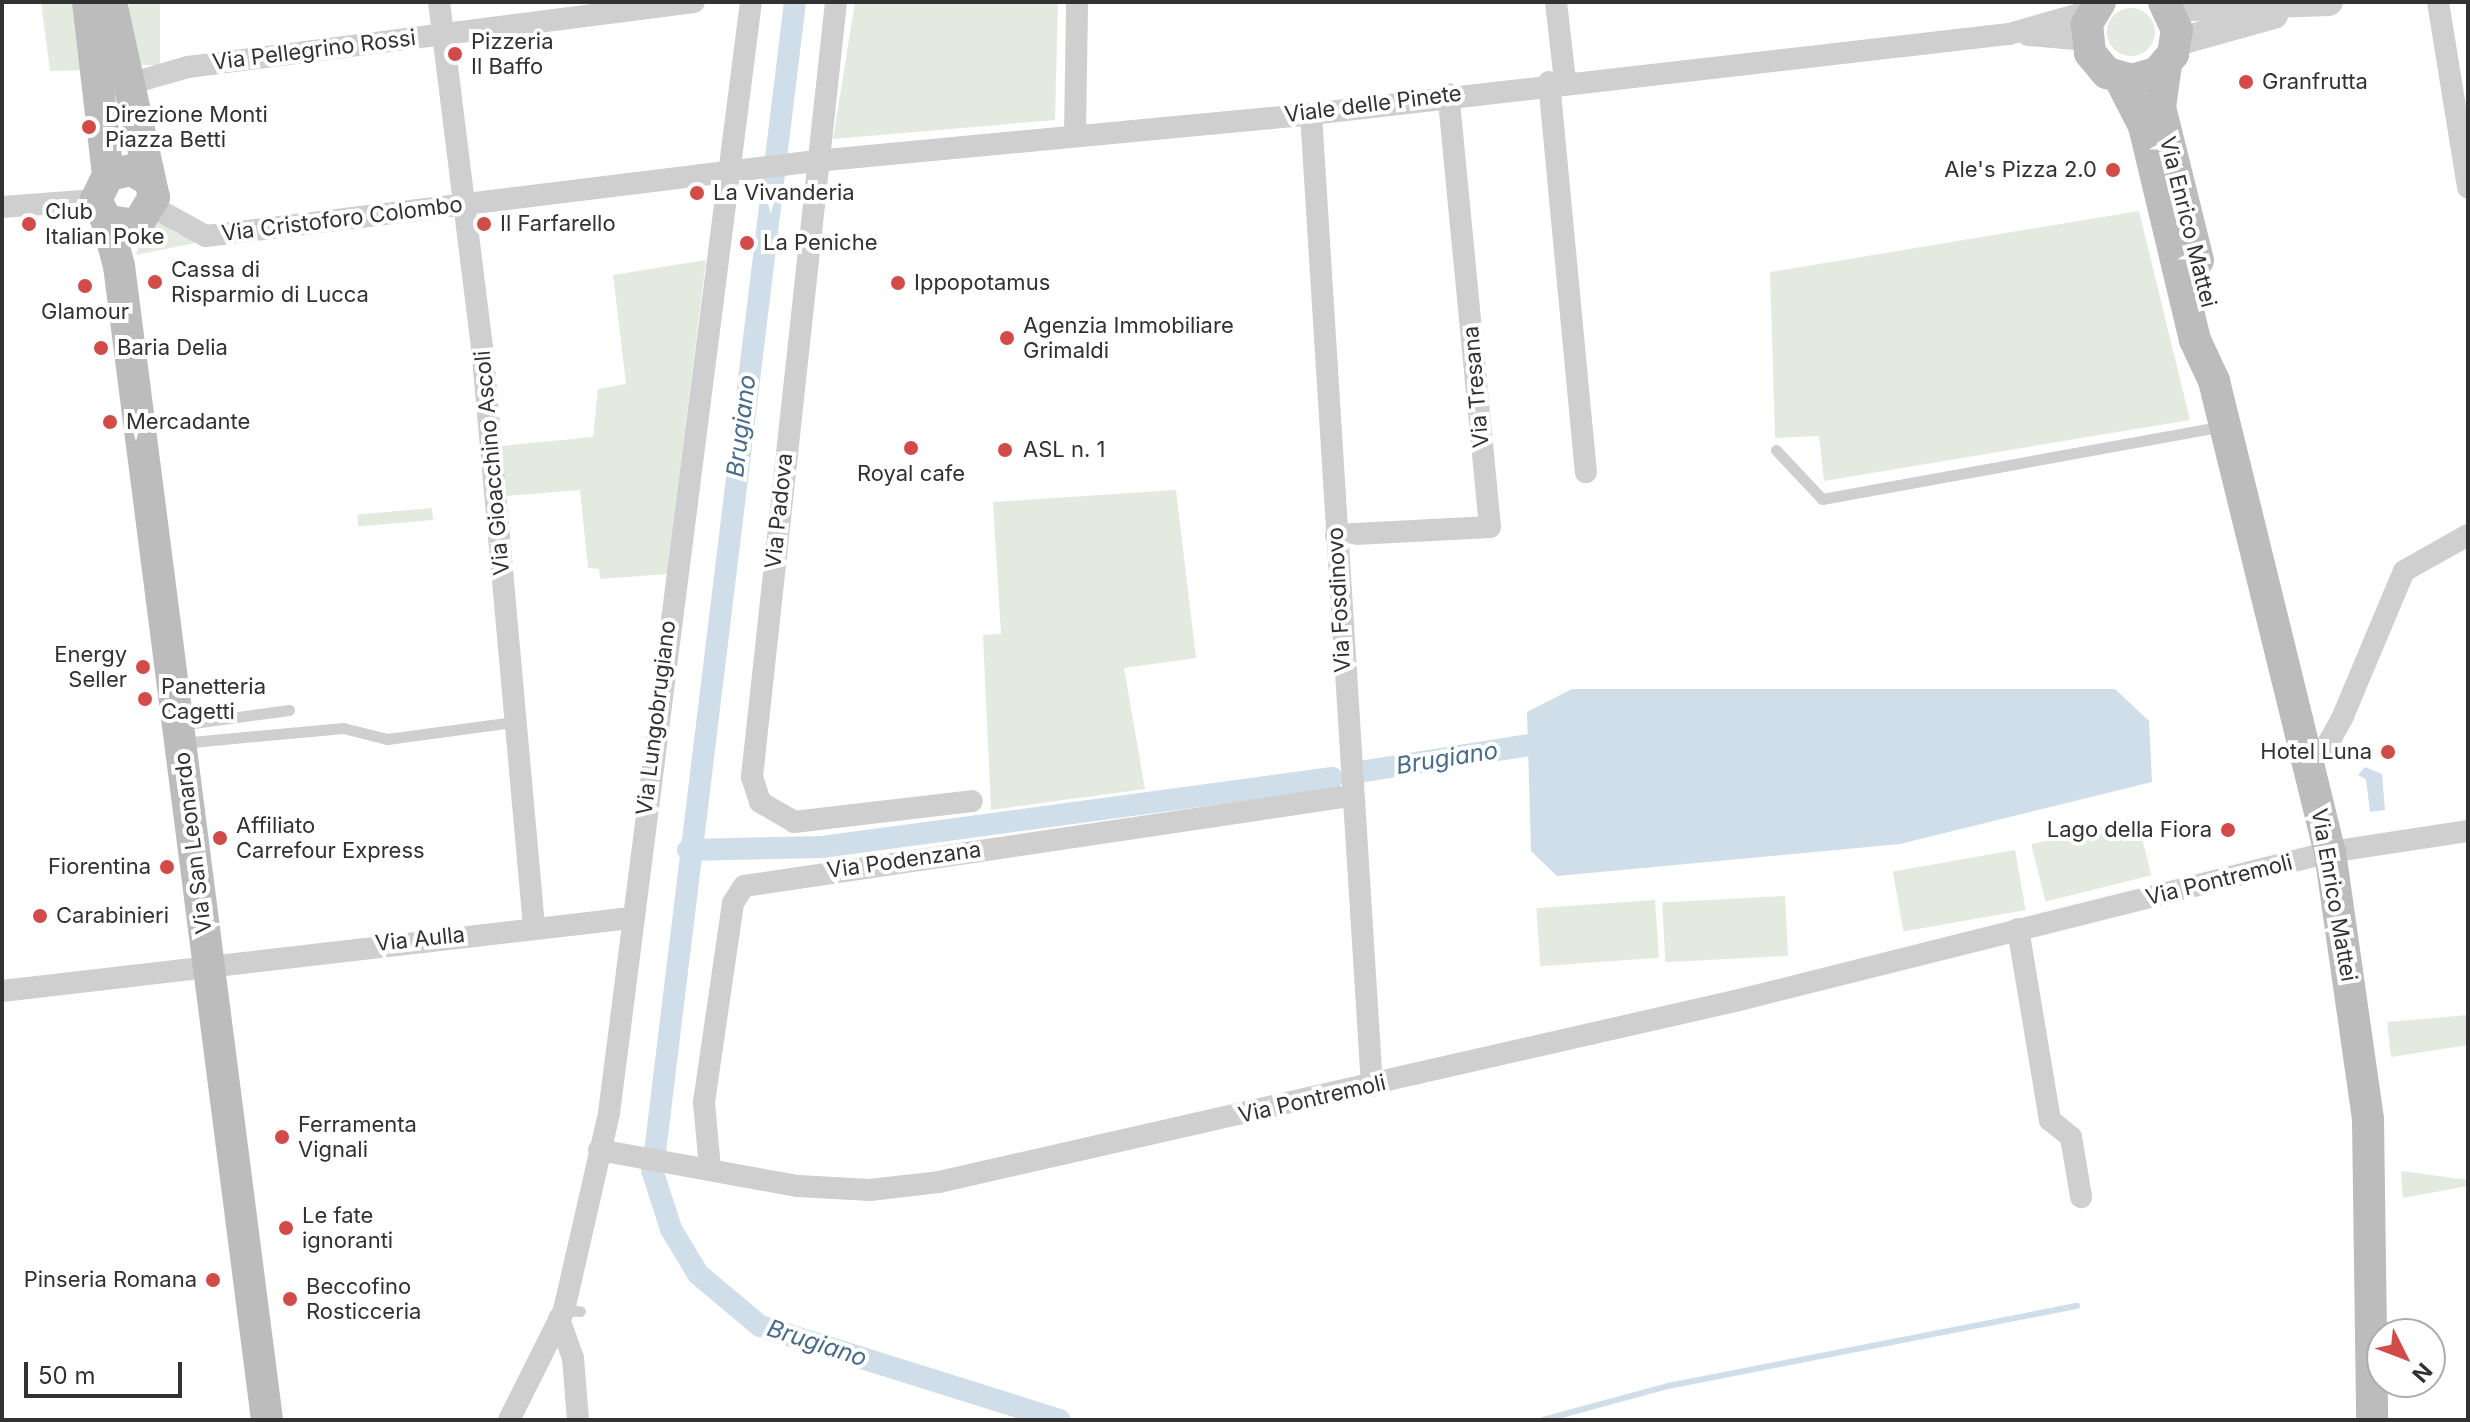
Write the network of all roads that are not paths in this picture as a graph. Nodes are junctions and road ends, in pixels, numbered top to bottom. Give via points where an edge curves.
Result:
1 (88, 2) edge
2 (111, 2) edge
3 (439, 2) edge
4 (694, 2) edge
5 (751, 2) edge
6 (836, 2) edge
7 (1077, 2) edge
8 (1556, 2) edge
9 (2438, 2) edge
10 (2317, 3) edge
11 (2167, 5) edge
12 (2093, 17) edge
13 (2015, 33) junction
14 (442, 34) junction
15 (2171, 53) junction
16 (2120, 79) junction
17 (1557, 82) junction
18 (125, 85) junction
19 (1448, 94) junction
20 (1311, 114) junction
21 (1075, 134) junction
22 (813, 161) junction
23 (735, 172) junction
24 (2468, 188) edge
25 (123, 201) junction
26 (460, 204) junction
27 (2, 207) edge
28 (2214, 381) junction
29 (2225, 425) junction
30 (1776, 450) dead end
31 (1586, 472) dead end
32 (1336, 535) junction
33 (2468, 535) edge
34 (289, 710) dead end
35 (513, 722) junction
36 (180, 734) junction
37 (2308, 760) junction
38 (1350, 796) junction
39 (972, 801) dead end
40 (2468, 831) edge
41 (2330, 852) junction
42 (631, 918) junction
43 (534, 926) junction
44 (2018, 929) junction
45 (210, 962) junction
46 (2, 991) edge
47 (1372, 1086) junction
48 (610, 1152) junction
49 (710, 1169) junction
50 (2081, 1197) dead end
51 (568, 1314) junction
52 (267, 1420) edge
53 (509, 1420) edge
54 (578, 1420) edge
55 (2372, 1420) edge

1 - 25 main road
2 - 18 main road
3 - 14 street, Via Gioacchino Ascoli
4 - 14 street, Via Pellegrino Rossi
5 - 23 street, Via Lungobrugiano
6 - 22 street, Via Padova
7 - 21 street
8 - 17 street
9 - 24 street
10 - 11 street
10 - 15 street
11 - 15 main road
12 - 13 street, Viale delle Pinete
12 - 13 street, Viale delle Pinete
12 - 16 main road via 2097,64
13 - 17 street, Viale delle Pinete
14 - 18 street, Via Pellegrino Rossi via 188,67
14 - 26 street, Via Gioacchino Ascoli
15 - 16 main road via 2145,78
15 - 28 main road, Via Enrico Mattei via 2160,107 2213,325
16 - 28 main road, Via Enrico Mattei via 2144,126 2195,340
17 - 19 street, Viale delle Pinete
17 - 31 street
18 - 25 main road
19 - 20 street, Viale delle Pinete
19 - 32 street, Via Tresana via 1490,527
20 - 21 street, Viale delle Pinete
20 - 32 street, Via Fosdinovo
21 - 22 street, Viale delle Pinete
22 - 23 street, Viale delle Pinete
22 - 39 street, Via Padova via 816,212 752,777 760,802 794,822
23 - 26 street, Via Cristoforo Colombo
23 - 42 street, Via Lungobrugiano
25 - 26 street, Via Cristoforo Colombo via 206,236
25 - 27 street
25 - 36 main road, Via San Leonardo via 119,266
26 - 35 street, Via Gioacchino Ascoli via 482,347
28 - 29 main road, Via Enrico Mattei
29 - 30 lane via 1822,499
29 - 37 main road, Via Enrico Mattei
32 - 38 street, Via Fosdinovo
33 - 37 street via 2404,571 2343,716 2325,749
34 - 36 lane
35 - 36 lane via 387,739 343,728
35 - 43 street, Via Gioacchino Ascoli
36 - 45 main road, Via San Leonardo
37 - 41 main road, Via Enrico Mattei
38 - 47 street, Via Fosdinovo
38 - 49 street, Via Podenzana via 744,886 733,903 704,1102
40 - 41 street, Via Pontremoli
41 - 44 street, Via Pontremoli
41 - 55 main road, Via Enrico Mattei via 2368,1120
42 - 43 street, Via Aulla
42 - 48 street, Via Lungobrugiano
43 - 45 street, Via Aulla
44 - 47 street, Via Pontremoli
44 - 50 street via 2050,1120 2073,1141
45 - 46 street, Via Aulla
45 - 52 main road, Via San Leonardo
47 - 49 street, Via Pontremoli via 939,1182 870,1190
48 - 49 street, Via Pontremoli
48 - 51 street, Via Lungobrugiano
51 - 53 street, Via Lungobrugiano
51 - 54 street

